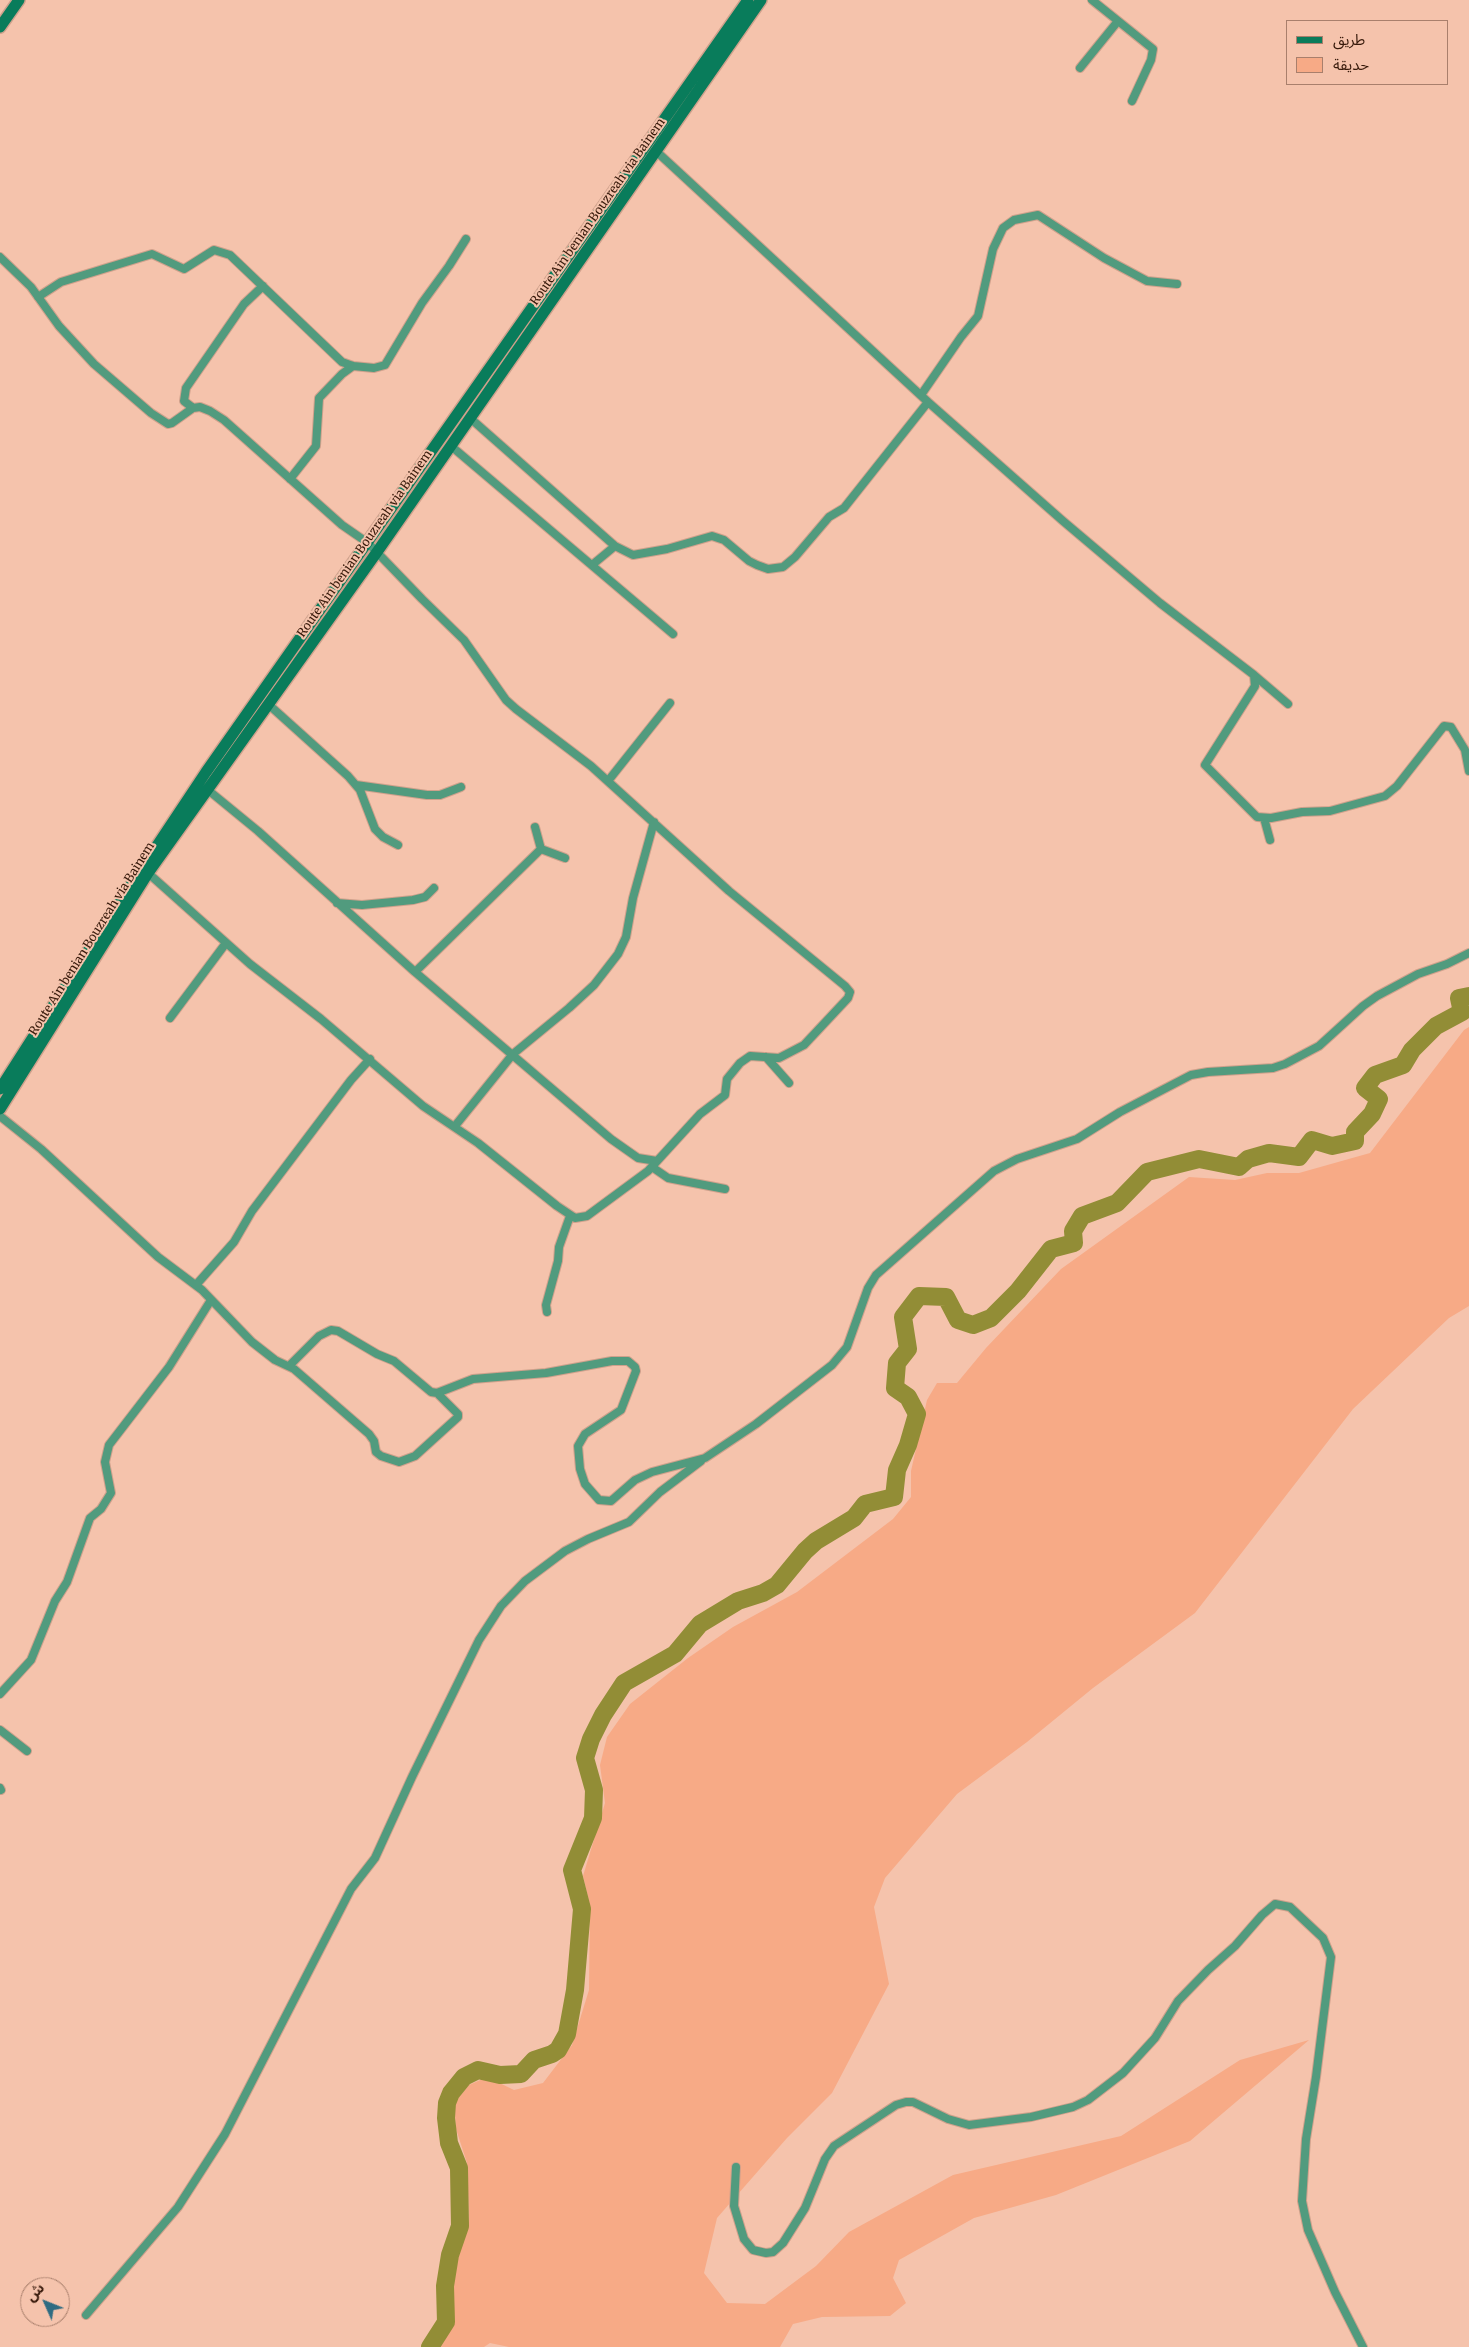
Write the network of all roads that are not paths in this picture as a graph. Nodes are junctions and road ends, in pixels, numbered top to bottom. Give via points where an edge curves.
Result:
1 (19, 0) edge
2 (748, 0) edge
3 (761, 0) edge
4 (1092, 0) edge
5 (1118, 21) junction
6 (0, 27) edge
7 (1080, 68) dead end
8 (1132, 101) dead end
9 (657, 152) junction
10 (466, 239) dead end
11 (0, 257) edge
12 (1176, 284) dead end
13 (263, 286) junction
14 (38, 297) junction
15 (353, 366) junction
16 (921, 395) junction
17 (928, 402) junction
18 (193, 408) junction
19 (470, 418) junction
20 (451, 446) junction
21 (290, 479) junction
22 (368, 543) junction
23 (615, 546) junction
24 (377, 552) junction
25 (592, 565) junction
26 (673, 634) dead end
27 (1254, 676) junction
28 (670, 703) dead end
29 (268, 704) junction
30 (1288, 704) dead end
31 (1469, 771) edge
32 (608, 781) junction
33 (356, 785) junction
34 (461, 787) dead end
35 (208, 790) junction
36 (1264, 818) junction
37 (654, 822) junction
38 (534, 827) dead end
39 (1270, 840) dead end
40 (398, 845) dead end
41 (542, 849) junction
42 (565, 858) dead end
43 (148, 874) junction
44 (434, 888) dead end
45 (337, 903) junction
46 (226, 943) junction
47 (1469, 953) edge
48 (415, 972) junction
49 (170, 1018) dead end
50 (512, 1054) junction
51 (766, 1057) junction
52 (370, 1059) junction
53 (788, 1083) dead end
54 (0, 1089) edge
55 (0, 1108) edge
56 (0, 1116) edge
57 (455, 1126) junction
58 (654, 1164) junction
59 (725, 1189) dead end
60 (570, 1216) junction
61 (196, 1285) junction
62 (211, 1300) junction
63 (547, 1312) dead end
64 (289, 1366) junction
65 (437, 1393) junction
66 (705, 1458) junction
67 (0, 1694) edge
68 (0, 1730) edge
69 (27, 1751) dead end
70 (736, 2167) dead end
71 (86, 2315) dead end
72 (1363, 2347) edge

1 - 6 main road
2 - 22 main road, Route Ain benian Bouzreah via Bainem
3 - 9 main road, Route Ain benian Bouzreah via Bainem
4 - 5 street
5 - 7 street
5 - 8 street via 1153,49
9 - 16 street
9 - 19 main road, Route Ain benian Bouzreah via Bainem
10 - 15 street via 422,302 385,365 374,368
11 - 14 street
12 - 16 street via 1146,281 1038,215 1014,220 1003,228 993,249 978,316
13 - 14 street via 230,255 214,250 184,268 152,254 61,282
13 - 15 street via 342,362
13 - 18 street via 244,304 186,388 184,401
14 - 18 street via 94,364 162,422 172,423
15 - 21 street via 319,398 316,446
16 - 17 street
17 - 23 street via 844,508 829,517 795,557 782,567 768,569 756,565 715,536 633,554
17 - 27 street via 1152,597
18 - 21 street via 200,407 224,420
19 - 20 main road, Route Ain benian Bouzreah via Bainem
19 - 23 street
20 - 24 main road, Route Ain benian Bouzreah via Bainem
20 - 25 street
21 - 22 street via 342,525
22 - 24 street
22 - 54 main road, Route Ain benian Bouzreah via Bainem via 206,772
23 - 25 street
24 - 29 main road, Route Ain benian Bouzreah via Bainem
24 - 32 street via 464,640 511,704
25 - 26 street
27 - 30 street
27 - 36 street via 1255,686 1205,765 1257,817
28 - 32 street
29 - 33 street
29 - 35 main road, Route Ain benian Bouzreah via Bainem
31 - 36 street via 1465,750 1451,727 1444,726 1397,786 1385,796 1330,812 1302,812
32 - 37 street
33 - 34 street via 427,795 440,795
33 - 40 street via 375,829
35 - 43 main road, Route Ain benian Bouzreah via Bainem
35 - 45 street
36 - 39 street
37 - 50 street via 626,937 618,954 569,1008
37 - 51 street via 729,891 850,992 804,1045 779,1058
38 - 41 street
41 - 42 street
41 - 48 street
43 - 46 street
43 - 55 main road, Route Ain benian Bouzreah via Bainem
44 - 45 street via 425,897 413,900 362,906
45 - 48 street
46 - 49 street
46 - 52 street
47 - 66 street via 1418,974 1377,996 1318,1046 1285,1064 1191,1076 1120,1112 1076,1140 1017,1159 994,1171 876,1275 839,1359 756,1424
48 - 50 street
50 - 57 street
50 - 58 street via 628,1152
51 - 53 street
51 - 58 street via 750,1056 740,1063 727,1079 725,1095 700,1114
52 - 57 street via 424,1106
52 - 61 street via 252,1210 234,1242
56 - 61 street via 41,1149 158,1257
57 - 60 street
58 - 59 street via 668,1178
58 - 60 street via 586,1216
60 - 63 street via 559,1247
61 - 62 street
62 - 64 street via 252,1342 275,1360
62 - 67 street via 183,1348 109,1445 105,1462 112,1493 90,1518 67,1582 55,1601 31,1660
64 - 65 street via 323,1333 338,1331 394,1361
64 - 65 street via 369,1434 376,1452 398,1462 415,1456 458,1417
65 - 66 street via 473,1379 628,1361 636,1371 621,1410 585,1434 578,1446 582,1477 593,1496 603,1501 611,1500 635,1480 652,1472
66 - 71 street via 660,1492 629,1522 565,1551 524,1581 501,1606 479,1640 374,1858 351,1889 225,2134 178,2207
68 - 69 street
70 - 72 street via 734,2206 744,2239 752,2250 773,2252 783,2243 806,2208 825,2158 834,2146 896,2105 906,2102 919,2104 959,2124 969,2124 1031,2117 1088,2100 1123,2072 1155,2038 1178,2001 1262,1915 1275,1904 1290,1906 1323,1938 1330,1957 1306,2138 1302,2201 1308,2230

